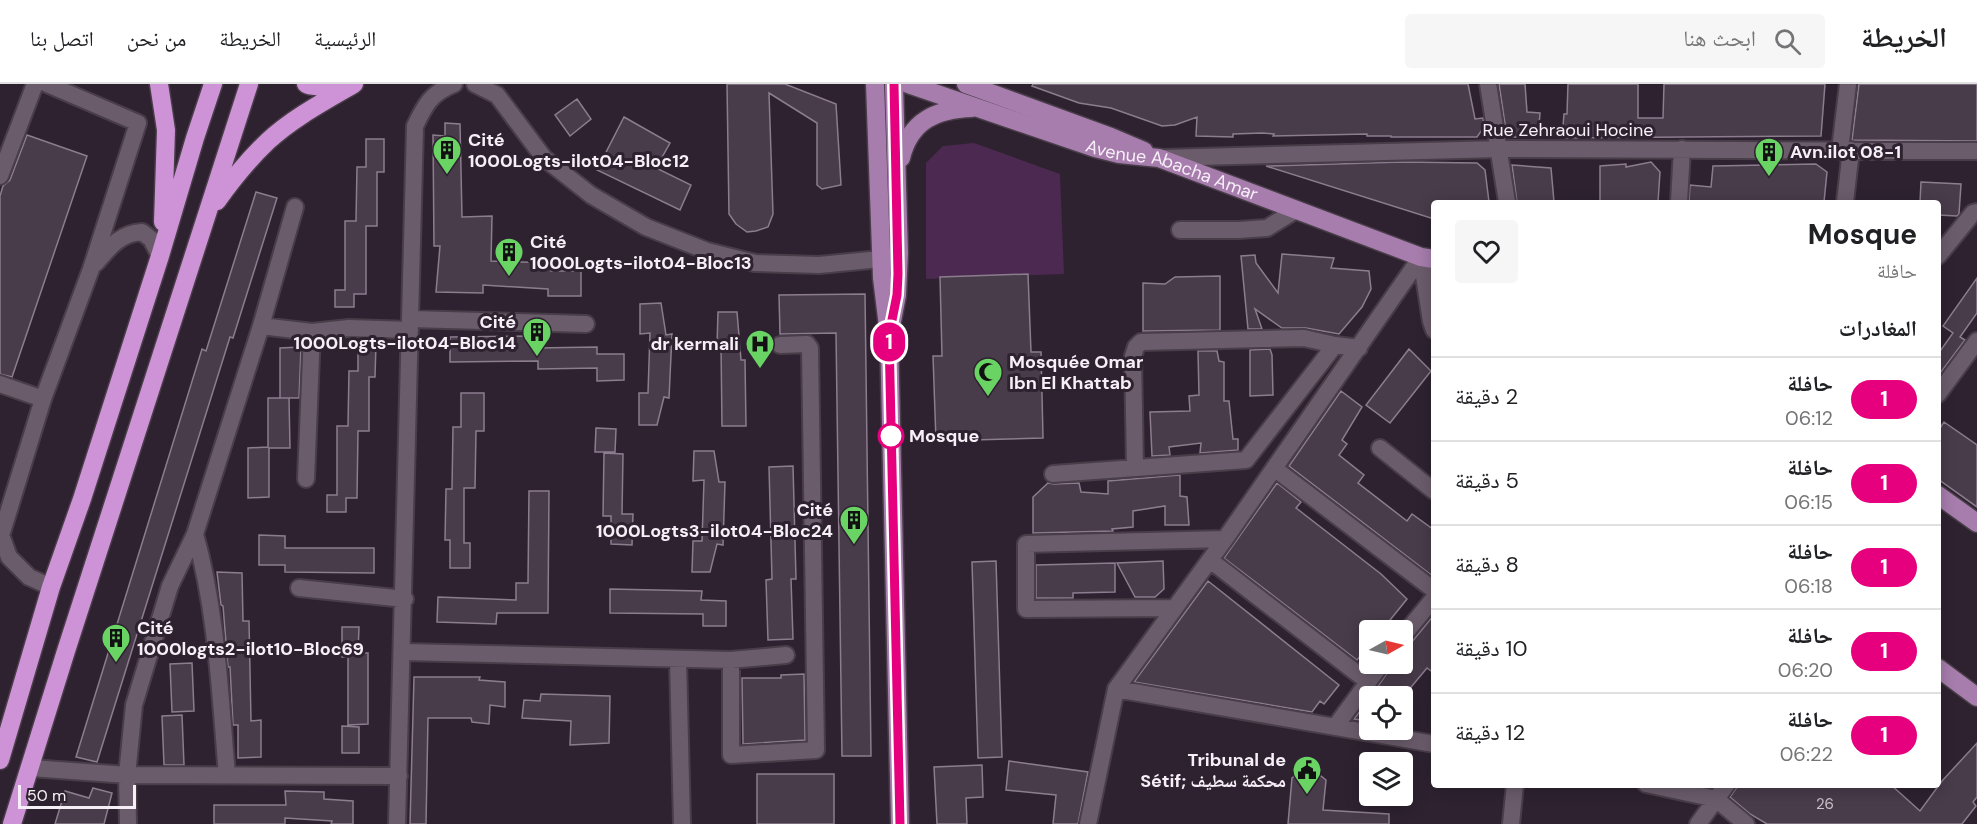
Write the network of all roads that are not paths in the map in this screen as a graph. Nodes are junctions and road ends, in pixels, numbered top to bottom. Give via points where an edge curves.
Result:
1 (35, 84) edge
2 (47, 84) edge
3 (159, 84) edge
4 (213, 84) edge
5 (249, 84) edge
6 (306, 84) edge
7 (331, 84) edge
8 (354, 84) edge
9 (454, 84) edge
10 (475, 84) edge
11 (875, 84) edge
12 (894, 84) edge
13 (908, 84) edge
14 (966, 84) edge
15 (1488, 84) edge
16 (1848, 84) edge
17 (978, 108) junction
18 (1499, 149) junction
19 (1682, 149) junction
20 (1846, 150) junction
21 (1977, 151) edge
22 (1159, 158) junction
23 (897, 174) junction
24 (0, 176) edge
25 (1507, 200) edge
26 (1679, 200) edge
27 (1845, 200) edge
28 (295, 207) dead end
29 (1296, 210) junction
30 (1977, 212) edge
31 (207, 215) junction
32 (1180, 230) dead end
33 (1944, 240) edge
34 (899, 253) junction
35 (160, 256) junction
36 (881, 259) junction
37 (1430, 261) edge
38 (91, 269) junction
39 (1431, 321) edge
40 (410, 324) junction
41 (586, 324) dead end
42 (261, 326) junction
43 (312, 332) junction
44 (889, 335) junction
45 (1977, 341) edge
46 (780, 345) dead end
47 (1335, 345) junction
48 (1359, 348) junction
49 (0, 384) edge
50 (1941, 390) edge
51 (44, 399) junction
52 (1380, 448) dead end
53 (1135, 468) junction
54 (1274, 468) junction
55 (1053, 474) dead end
56 (306, 479) dead end
57 (1431, 489) edge
58 (1941, 502) edge
59 (1977, 523) edge
60 (195, 534) junction
61 (1, 537) edge
62 (1225, 539) junction
63 (1210, 560) junction
64 (51, 587) junction
65 (299, 588) dead end
66 (1431, 588) edge
67 (405, 599) junction
68 (1431, 602) edge
69 (1175, 608) junction
70 (1413, 624) edge
71 (403, 652) junction
72 (786, 655) dead end
73 (678, 659) junction
74 (731, 660) junction
75 (1941, 670) edge
76 (1373, 674) edge
77 (1367, 681) junction
78 (1116, 689) junction
79 (1977, 697) edge
80 (6, 724) edge
81 (1335, 728) junction
82 (1431, 744) edge
83 (0, 760) edge
84 (31, 768) junction
85 (127, 774) junction
86 (226, 775) junction
87 (399, 776) junction
88 (1514, 788) edge
89 (1665, 788) edge
90 (1724, 788) edge
91 (1716, 799) junction
92 (12, 824) edge
93 (128, 824) edge
94 (397, 824) edge
95 (682, 824) edge
96 (900, 824) edge
97 (1088, 824) edge
98 (1510, 824) edge
99 (1698, 824) edge
100 (1746, 824) edge

1 - 24 street
2 - 38 street via 138,123
3 - 35 highway via 166,130
4 - 35 highway
5 - 31 highway
6 - 7 highway
8 - 31 highway via 270,140 242,168
9 - 40 street via 440,89 425,104 415,126
10 - 36 street via 497,95 544,158 591,195 646,227 707,251 755,262 819,265
11 - 36 main road
12 - 23 main road
13 - 17 main road, Avenue Abacha Amar
14 - 22 main road
15 - 18 street
16 - 20 street
17 - 22 main road, Avenue Abacha Amar via 1095,148
17 - 23 main road via 955,108 921,123 909,136
18 - 19 street, Rue Zehraoui Hocine
18 - 22 street, Rue Zehraoui Hocine
18 - 25 street
19 - 20 street, Rue Zehraoui Hocine
19 - 26 street
20 - 21 street, Rue Zehraoui Hocine
20 - 27 street
22 - 29 main road, Avenue Abacha Amar
23 - 34 main road
28 - 42 street
29 - 32 street via 1267,228
29 - 37 main road, Avenue Abacha Amar
30 - 33 street
31 - 84 highway
34 - 36 street
34 - 44 main road via 897,295
35 - 38 street via 151,239 142,232 133,232 115,241
35 - 64 highway
36 - 44 main road
37 - 39 street
37 - 48 street
38 - 51 street
40 - 41 street
40 - 43 street
40 - 67 street
42 - 43 street
42 - 60 street
43 - 56 street
44 - 96 main road
45 - 50 street
46 - 74 street via 807,344 810,348 816,750 731,755
47 - 48 street
47 - 53 street via 1246,460
47 - 53 street via 1304,338 1141,342 1133,356
48 - 54 street
49 - 51 street
51 - 61 street
52 - 57 street
53 - 55 street
54 - 62 street
54 - 66 street
58 - 59 main road
60 - 85 street via 170,586 148,653 134,705
60 - 86 street via 215,646
61 - 64 street via 9,557 29,576
62 - 63 street
62 - 69 street via 1026,544 1026,609
63 - 69 street
63 - 77 street
64 - 80 highway
65 - 67 street
67 - 71 street
68 - 70 street
69 - 78 street
71 - 73 street
71 - 87 street
72 - 74 street
73 - 74 street
73 - 95 street
75 - 79 main road
76 - 77 street
77 - 81 street
78 - 81 street
78 - 97 street
80 - 83 highway
81 - 82 street
84 - 85 street
84 - 92 highway
85 - 86 street
85 - 93 street
86 - 87 street
87 - 94 street
88 - 98 street
89 - 91 street
90 - 91 street
91 - 99 street
91 - 100 street

